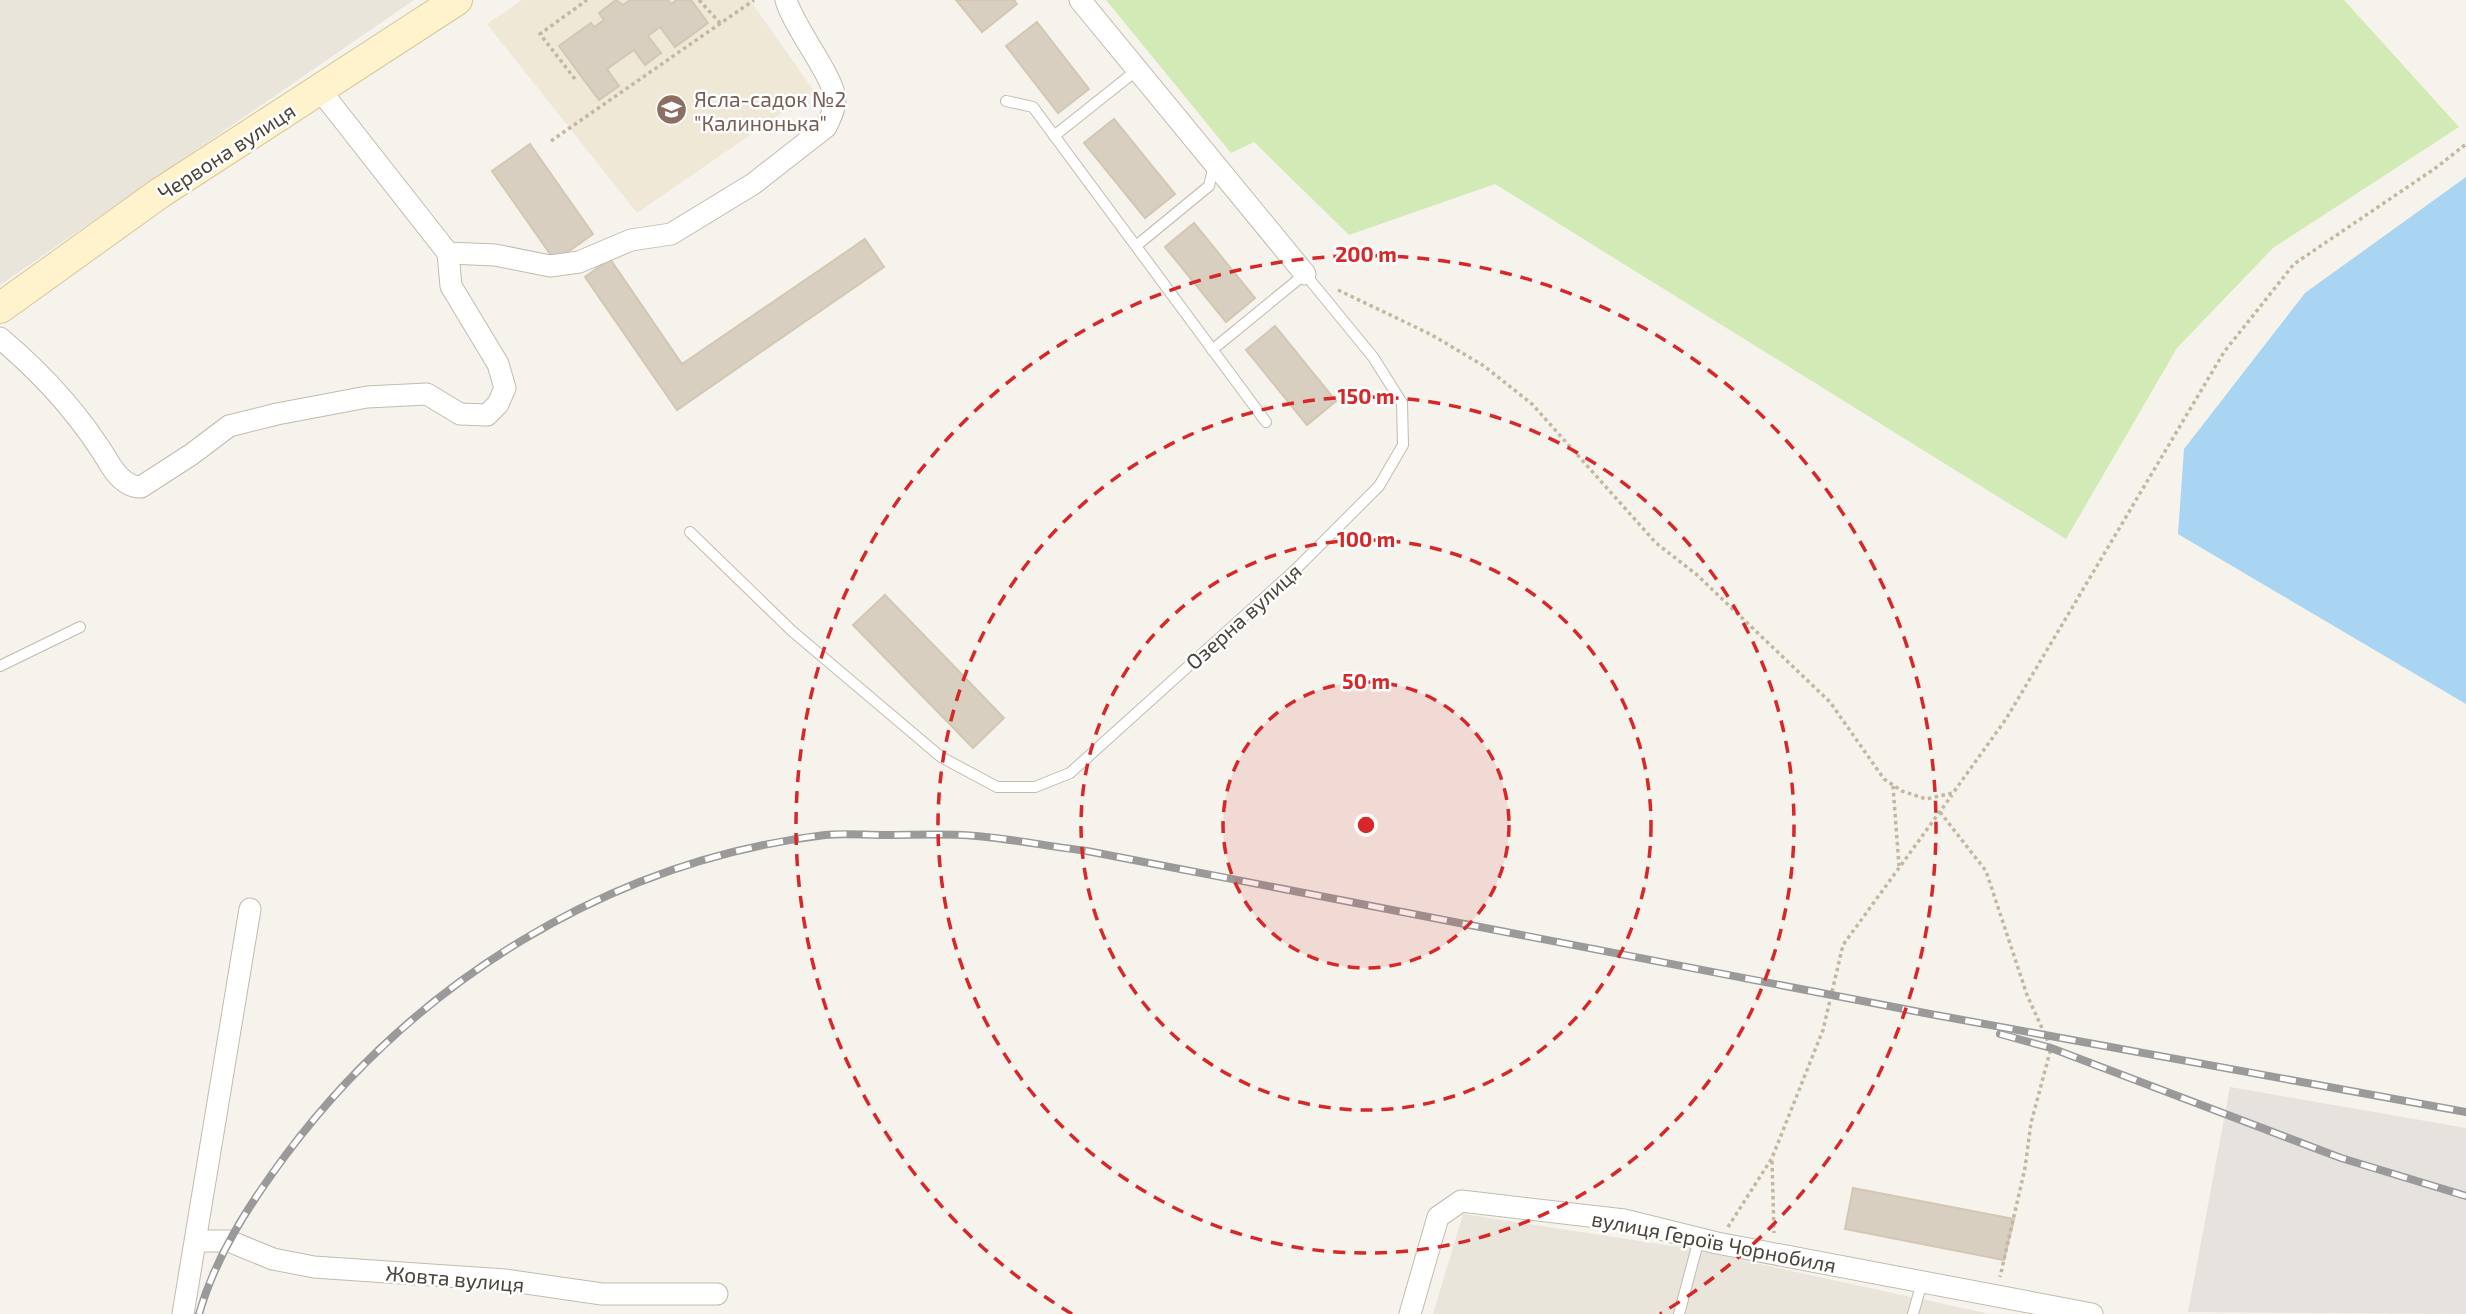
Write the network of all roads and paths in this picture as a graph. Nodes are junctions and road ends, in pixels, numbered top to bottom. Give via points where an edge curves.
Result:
1 (457, 0) edge
2 (587, 0) edge
3 (699, 0) edge
4 (754, 0) edge
5 (786, 0) edge
6 (1080, 0) edge
7 (721, 24) junction
8 (1137, 70) junction
9 (575, 79) dead end
10 (320, 90) junction
11 (1006, 101) dead end
12 (1054, 136) junction
13 (551, 141) dead end
14 (2466, 144) edge
15 (1214, 164) junction
16 (1136, 246) junction
17 (448, 253) junction
18 (1305, 274) junction
19 (0, 308) edge
20 (0, 338) edge
21 (1212, 350) junction
22 (1266, 422) dead end
23 (690, 532) dead end
24 (80, 627) dead end
25 (0, 666) edge
26 (1893, 784) junction
27 (1953, 793) junction
28 (1940, 811) junction
29 (1899, 868) junction
30 (250, 909) dead end
31 (1772, 1158) junction
32 (198, 1241) junction
33 (1708, 1241) junction
34 (1775, 1254) junction
35 (1922, 1282) junction
36 (717, 1294) dead end
37 (1996, 1295) junction
38 (183, 1314) edge
39 (1409, 1314) edge
40 (1679, 1314) edge
41 (1913, 1314) edge
42 (2092, 1314) edge

1 - 10 main road, Червона вулиця
2 - 9 path via 540,34
3 - 7 path
4 - 7 path
5 - 17 street via 835,101 826,127 753,184 671,234 631,240 579,262 550,266 495,255
6 - 8 street, Озерна вулиця
7 - 13 path
8 - 12 lane
8 - 15 street, Озерна вулиця
10 - 17 street
10 - 19 main road, Червона вулиця via 160,193
11 - 12 lane via 1033,107
12 - 16 lane
14 - 27 path via 2294,264 2224,352 2006,719
15 - 16 lane via 1209,186
15 - 18 street, Озерна вулиця
16 - 21 lane
17 - 20 street via 451,286 498,364 505,387 487,415 460,414 427,394 367,397 276,414 229,426 141,487 132,487 118,476 88,427 27,360
18 - 21 lane
18 - 23 lane, Озерна вулиця via 1373,357 1402,403 1403,445 1379,486 1295,570 1058,780 1035,787 998,787 941,757 792,631
18 - 26 path via 1432,335 1532,404 1656,542 1696,574 1830,702 1884,779
21 - 22 lane
24 - 25 lane
26 - 27 path via 1926,799
26 - 29 path
27 - 28 path
28 - 29 path
28 - 37 path via 1986,872 2027,995 2051,1048
29 - 31 path via 1843,945 1823,1030
30 - 32 street
31 - 33 path
31 - 34 path
32 - 36 street, Жовта вулиця via 229,1241 274,1259 314,1267 505,1280 603,1294
32 - 38 street
33 - 34 street, вулиця Героїв Чорнобиля
33 - 39 street, вулиця Героїв Чорнобиля via 1624,1220 1461,1201 1438,1217
33 - 40 lane
34 - 35 street, вулиця Героїв Чорнобиля
35 - 37 street, вулиця Героїв Чорнобиля
35 - 41 lane
37 - 42 street, вулиця Героїв Чорнобиля

